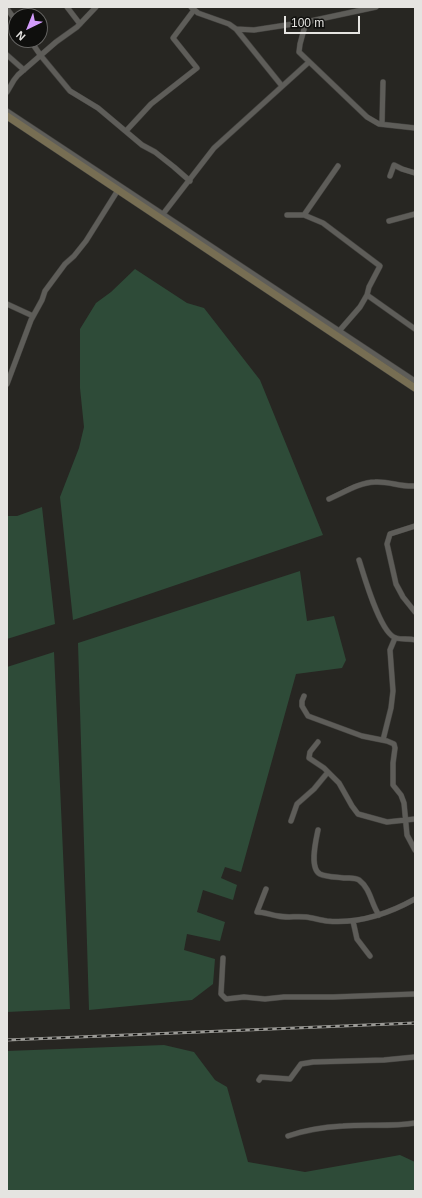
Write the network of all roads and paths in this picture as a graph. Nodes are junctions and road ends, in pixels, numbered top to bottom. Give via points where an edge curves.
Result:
1 (68, 7) edge
2 (96, 7) edge
3 (376, 7) edge
4 (192, 8) edge
5 (306, 22) junction
6 (80, 24) junction
7 (236, 29) junction
8 (36, 48) edge
9 (7, 55) edge
10 (41, 56) junction
11 (309, 62) junction
12 (24, 70) junction
13 (383, 82) dead end
14 (282, 86) junction
15 (7, 92) edge
16 (7, 111) edge
17 (7, 116) edge
18 (382, 124) junction
19 (415, 128) edge
20 (126, 131) junction
21 (338, 166) dead end
22 (415, 173) edge
23 (390, 176) dead end
24 (190, 181) junction
25 (118, 190) junction
26 (163, 214) junction
27 (415, 214) edge
28 (287, 215) dead end
29 (304, 215) junction
30 (389, 221) dead end
31 (367, 296) junction
32 (7, 304) edge
33 (34, 316) junction
34 (415, 329) edge
35 (340, 330) junction
36 (415, 381) edge
37 (7, 384) edge
38 (415, 388) edge
39 (415, 486) edge
40 (329, 499) dead end
41 (414, 527) edge
42 (359, 560) dead end
43 (415, 612) edge
44 (395, 638) junction
45 (414, 639) edge
46 (304, 696) dead end
47 (383, 740) junction
48 (318, 742) dead end
49 (328, 772) junction
50 (415, 819) edge
51 (405, 820) junction
52 (291, 821) dead end
53 (318, 830) dead end
54 (415, 850) edge
55 (266, 889) dead end
56 (415, 899) edge
57 (379, 915) junction
58 (354, 921) junction
59 (370, 956) dead end
60 (223, 958) dead end
61 (415, 994) edge
62 (415, 1056) edge
63 (259, 1080) dead end
64 (415, 1123) edge
65 (288, 1136) dead end

1 - 6 street
2 - 6 street
3 - 5 street
4 - 7 street
4 - 20 street via 173,38 197,68 151,104
5 - 7 street via 254,30
5 - 11 street via 299,52
6 - 10 street
7 - 14 street
8 - 10 street
9 - 12 street
10 - 12 street
10 - 20 street via 70,91 98,108
11 - 14 street
11 - 18 street via 367,117
12 - 15 street
13 - 18 street
14 - 24 street via 214,148
16 - 26 street
17 - 25 main road
18 - 19 street
20 - 24 street
21 - 29 street
22 - 23 street via 394,165
24 - 26 street
25 - 33 street via 86,241 45,291
25 - 38 main road
26 - 35 street
27 - 30 street
28 - 29 street
29 - 31 street via 323,223 380,266
31 - 34 street
31 - 35 street
32 - 33 street
33 - 37 street
35 - 36 street
39 - 40 street via 366,482
41 - 43 street via 390,534 387,544 396,584
42 - 44 street via 377,614
44 - 45 street
44 - 47 street via 390,650 393,691
46 - 47 street via 302,706 308,716 362,736
47 - 51 street via 394,744 393,785 401,794
48 - 49 street via 310,752 309,758
49 - 51 street via 339,783 358,814 387,822
49 - 52 street via 297,804
50 - 51 street
51 - 54 street via 407,835
53 - 57 street via 314,855 316,871 360,880 370,894
55 - 58 street via 257,912 288,918
56 - 57 street
57 - 58 street
58 - 59 street via 357,939
60 - 61 street via 221,994 226,999
62 - 63 street via 384,1060 313,1062 301,1064 290,1079 261,1077
64 - 65 street via 342,1126

